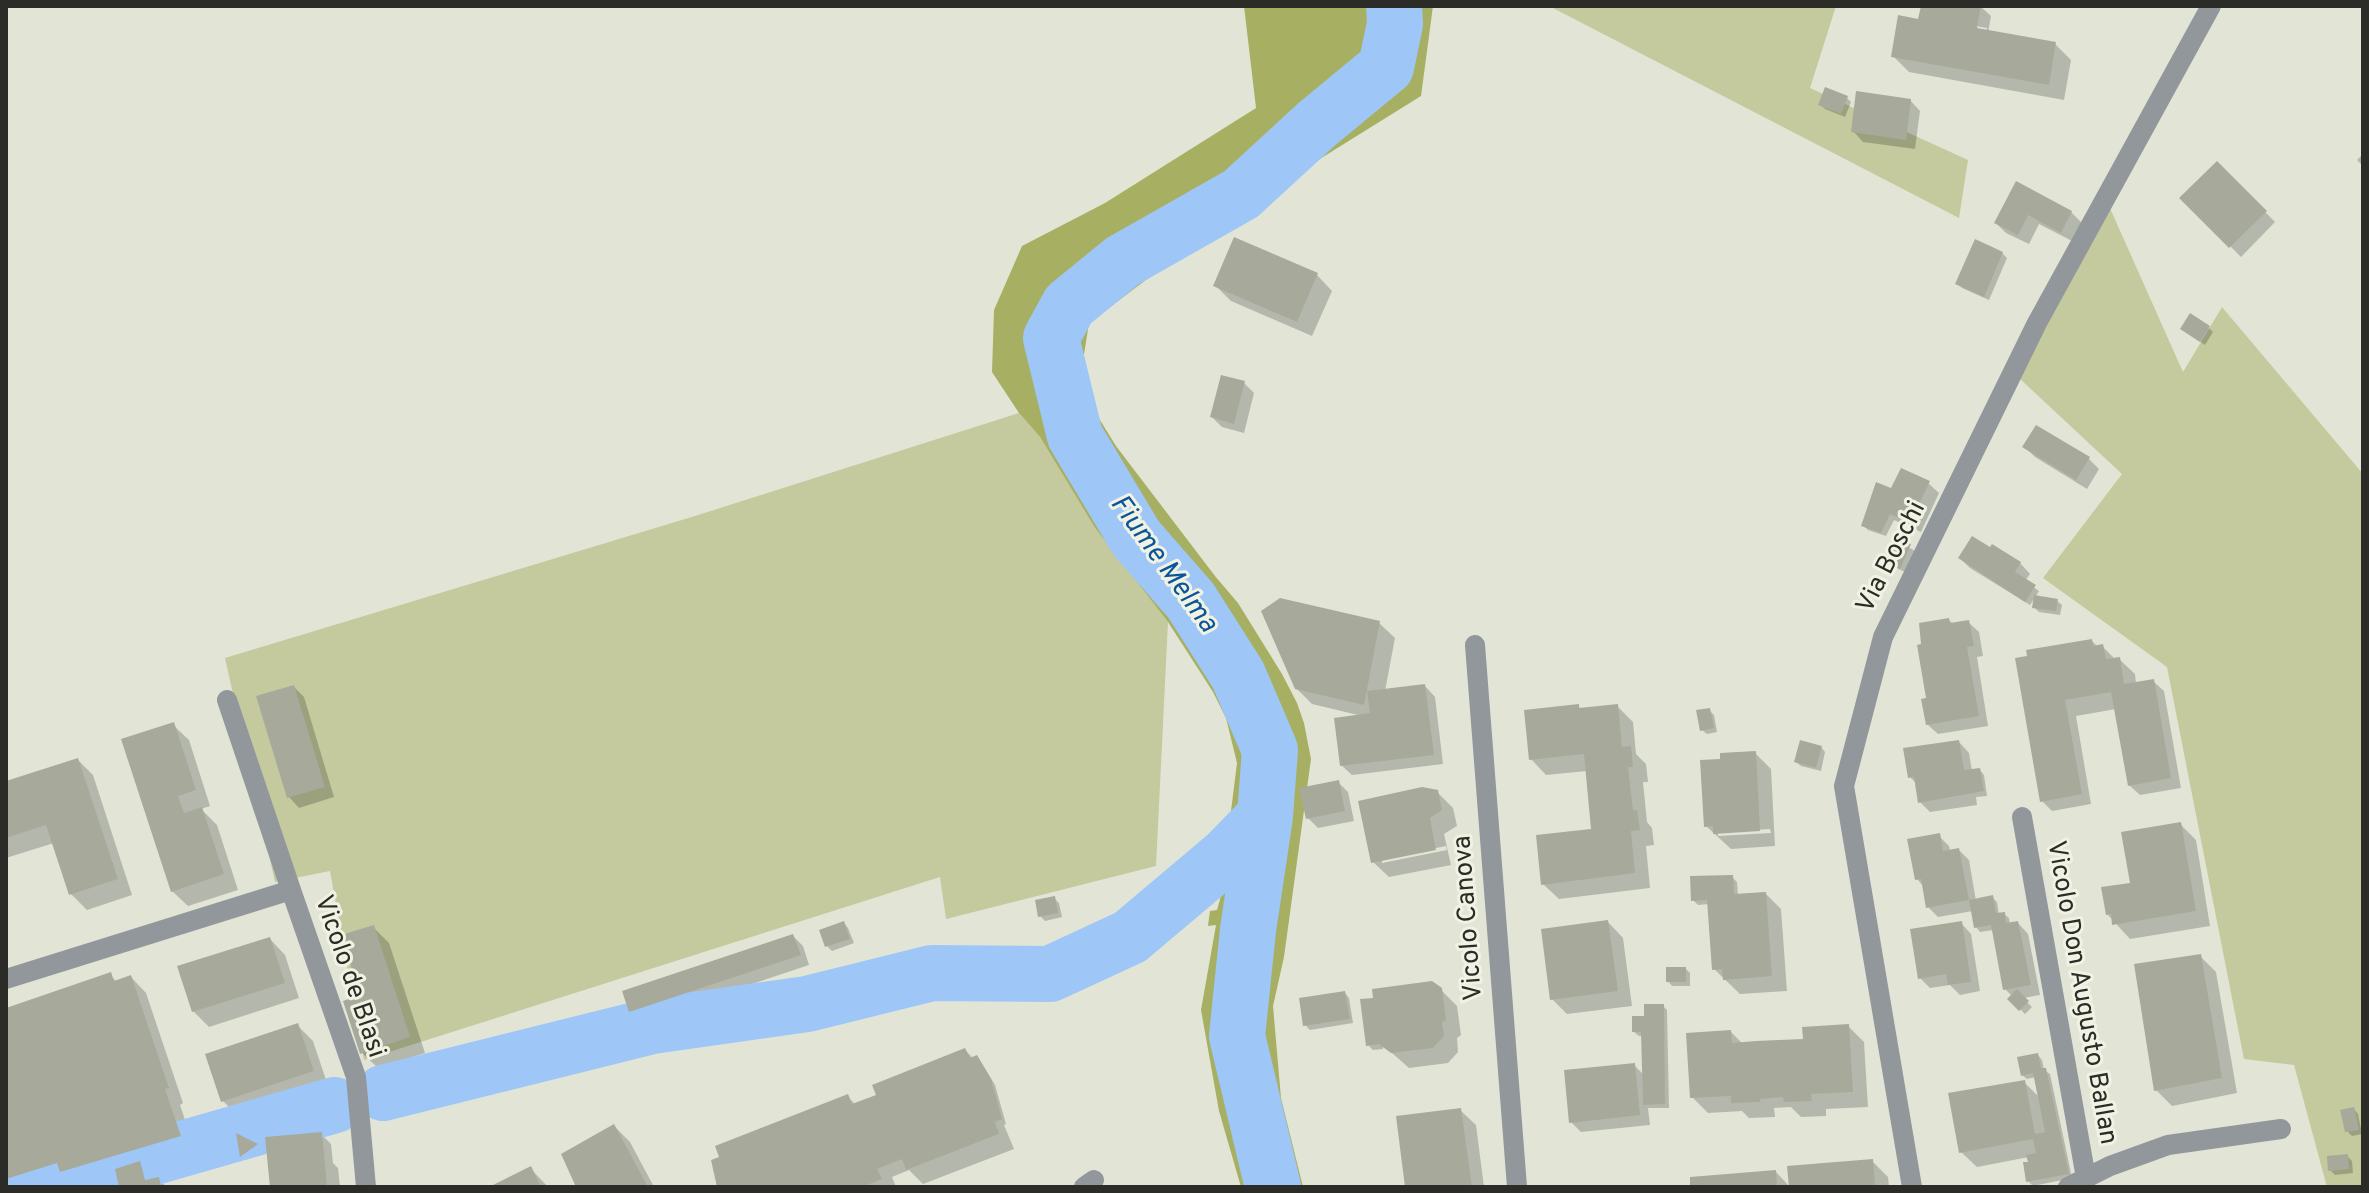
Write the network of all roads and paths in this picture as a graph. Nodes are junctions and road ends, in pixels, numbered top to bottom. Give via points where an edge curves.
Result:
1 (2211, 6) edge
2 (1475, 645) dead end
3 (227, 700) dead end
4 (2022, 817) dead end
5 (291, 890) junction
6 (6, 979) edge
7 (2281, 1129) dead end
8 (2077, 1182) edge
9 (366, 1187) edge
10 (1517, 1187) edge
11 (1912, 1187) edge

1 - 11 street, Via Boschi via 2037,323 1883,637 1844,786
2 - 10 street, Vicolo Canova
3 - 5 street
4 - 8 street, Vicolo Don Augusto Ballan
5 - 6 street, Vicolo de Blasi
5 - 9 street, Vicolo de Blasi via 356,1077
7 - 8 street, Vicolo Don Augusto Ballan via 2168,1145

